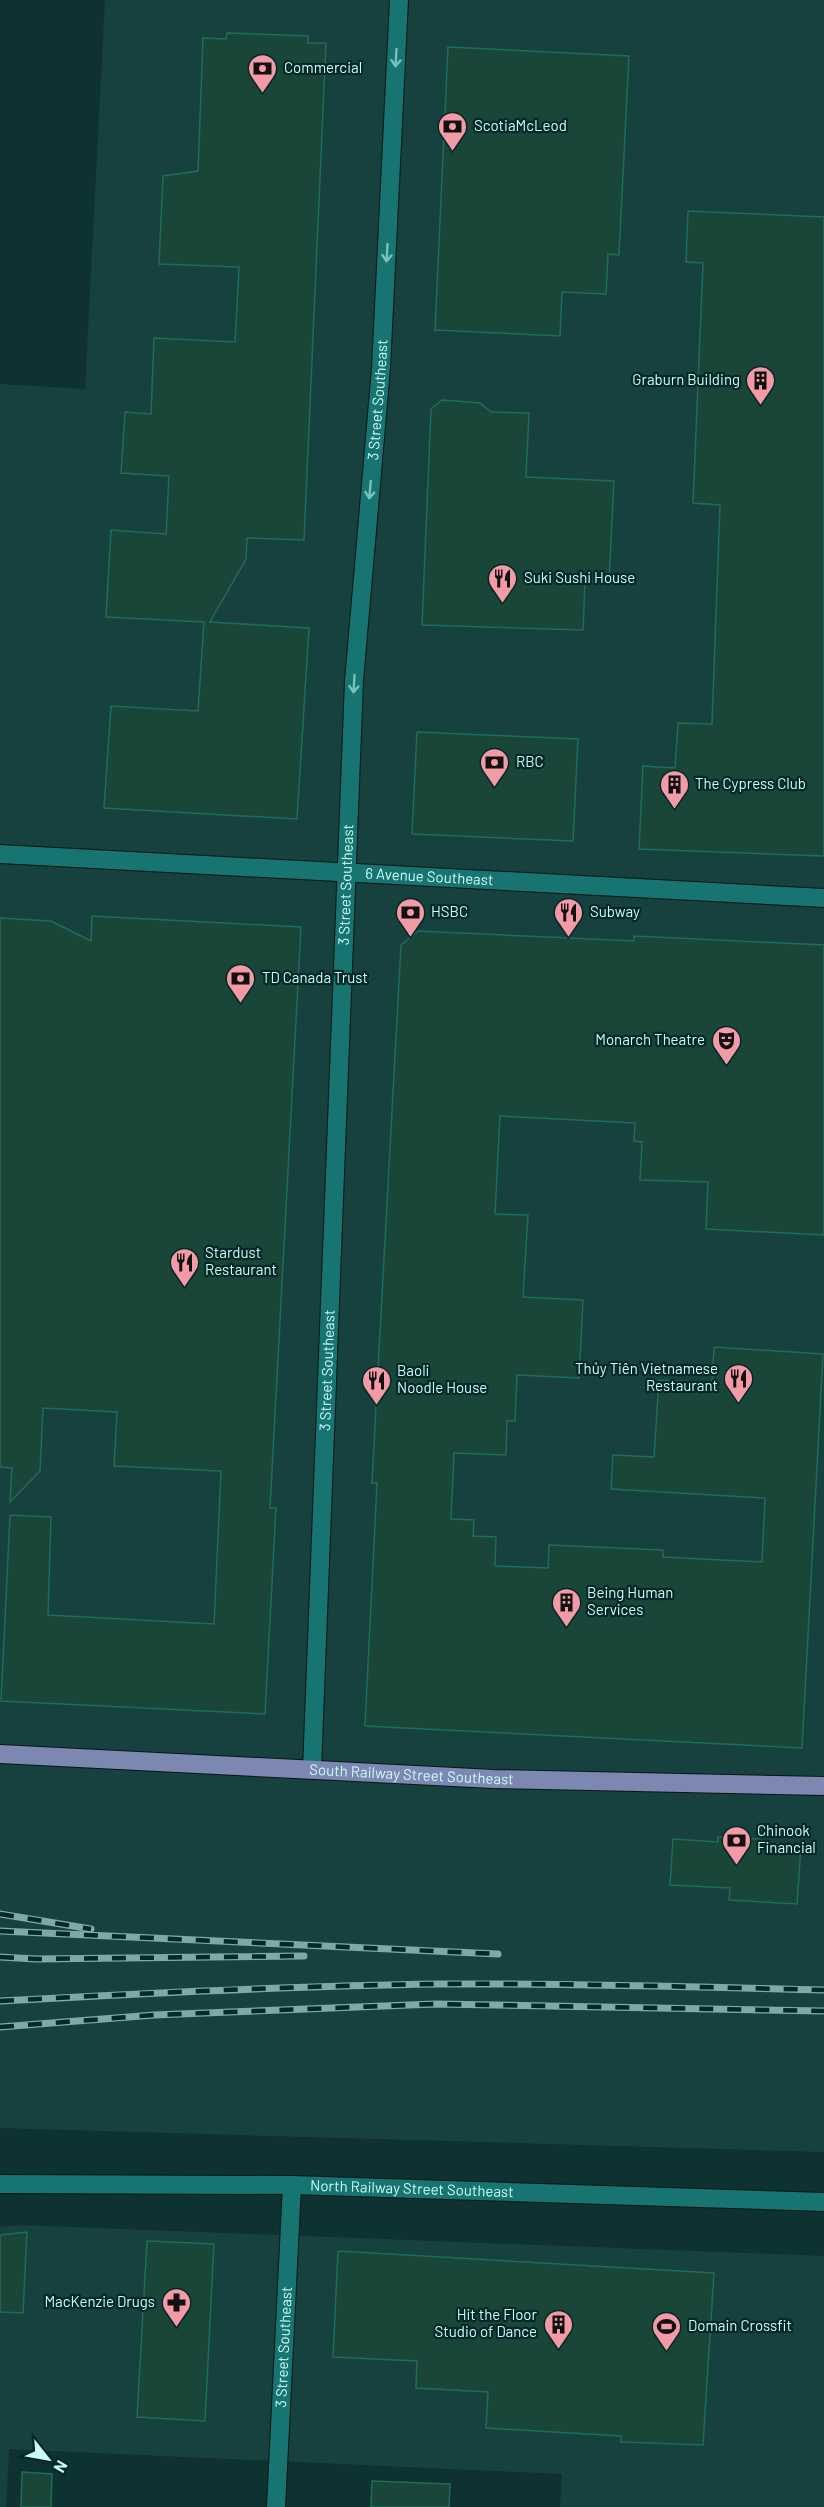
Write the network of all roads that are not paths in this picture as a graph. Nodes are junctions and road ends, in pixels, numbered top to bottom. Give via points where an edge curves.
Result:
1 (399, 0) edge
2 (0, 854) edge
3 (346, 872) junction
4 (824, 898) edge
5 (0, 1754) edge
6 (312, 1770) junction
7 (824, 1786) edge
8 (0, 2184) edge
9 (292, 2185) junction
10 (824, 2202) edge
11 (276, 2507) edge

1 -> 3 street, 3 Street Southeast via 381,368 354,681
2 - 3 street, 6 Avenue Southeast
3 - 4 street, 6 Avenue Southeast
3 - 6 street, 3 Street Southeast
5 - 6 main road, South Railway Street Southeast
6 - 7 main road, South Railway Street Southeast via 493,1779
8 - 9 street, North Railway Street Southeast
9 - 10 street, North Railway Street Southeast
9 - 11 street, 3 Street Southeast

